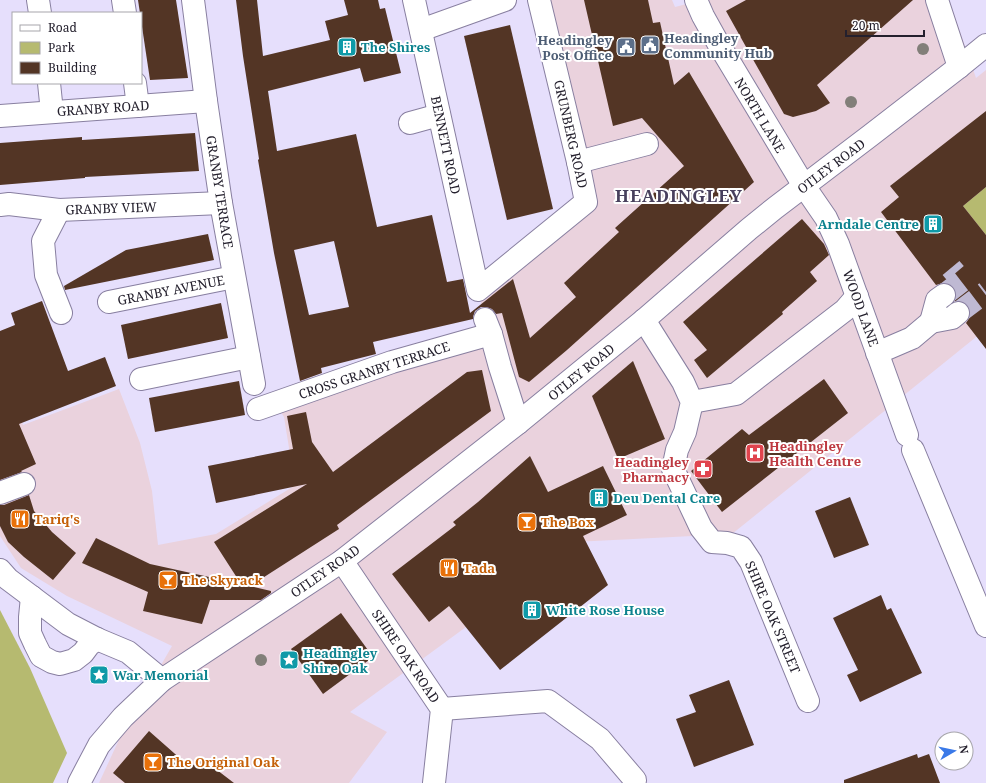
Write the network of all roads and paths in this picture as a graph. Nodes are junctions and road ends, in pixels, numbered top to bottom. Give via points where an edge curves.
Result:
1 (38, 0) edge
2 (123, 0) edge
3 (193, 0) edge
4 (414, 0) edge
5 (505, 0) edge
6 (539, 0) edge
7 (696, 0) edge
8 (937, 0) edge
9 (40, 12) edge
10 (125, 12) edge
11 (421, 30) junction
12 (986, 45) edge
13 (960, 67) junction
14 (49, 84) edge
15 (135, 84) edge
16 (206, 101) junction
17 (138, 106) junction
18 (52, 112) junction
19 (440, 115) junction
20 (0, 116) edge
21 (410, 122) dead end
22 (647, 144) dead end
23 (578, 162) junction
24 (804, 186) junction
25 (221, 203) junction
26 (0, 205) edge
27 (59, 210) junction
28 (234, 277) junction
29 (478, 290) joint
30 (944, 295) tunnel mouth
31 (857, 296) junction
32 (109, 302) dead end
33 (61, 313) dead end
34 (958, 313) tunnel mouth
35 (644, 320) junction
36 (931, 322) junction
37 (877, 353) junction
38 (249, 357) junction
39 (141, 378) dead end
40 (257, 402) joint
41 (692, 402) junction
42 (518, 423) junction
43 (24, 484) dead end
44 (0, 493) edge
45 (342, 561) junction
46 (0, 570) edge
47 (32, 597) junction
48 (985, 619) edge
49 (97, 639) junction
50 (162, 680) junction
51 (808, 701) dead end
52 (442, 709) junction
53 (635, 780) dead end
54 (79, 783) edge
55 (434, 783) edge

1 - 9 main road
2 - 10 main road
3 - 16 main road, GRANBY TERRACE
4 - 11 main road, BENNETT ROAD
5 - 11 main road
6 - 23 main road, GRUNBERG ROAD
7 - 24 main road, NORTH LANE via 718,43
8 - 13 main road
11 - 19 main road, BENNETT ROAD
12 - 13 main road, OTLEY ROAD
13 - 24 main road, OTLEY ROAD
14 - 18 main road
15 - 17 main road
16 - 17 main road, GRANBY ROAD
16 - 25 main road, GRANBY TERRACE
17 - 18 main road, GRANBY ROAD
18 - 20 main road, GRANBY ROAD
19 - 21 main road
19 - 29 main road, BENNETT ROAD
22 - 23 main road
23 - 29 main road, GRUNBERG ROAD via 586,202
24 - 31 main road, WOOD LANE via 826,218
24 - 35 main road, OTLEY ROAD via 749,229
25 - 27 main road, GRANBY VIEW
25 - 28 main road, GRANBY TERRACE
26 - 27 main road, GRANBY VIEW
27 - 33 main road via 43,241 46,275
28 - 32 main road, GRANBY AVENUE
28 - 38 main road, GRANBY TERRACE
30 - 36 main road via 937,300
31 - 37 main road, WOOD LANE
31 - 41 main road via 845,310 736,394
34 - 36 main road via 952,318
35 - 41 main road via 683,382
35 - 42 main road, OTLEY ROAD
36 - 37 main road via 912,338
37 - 48 main road, WOOD LANE via 910,442
38 - 39 main road
38 - 40 main road, GRANBY TERRACE
40 - 42 main road, CROSS GRANBY TERRACE via 392,362 488,327
41 - 51 main road, SHIRE OAK STREET via 673,469 701,528 712,542 741,547 752,562
42 - 45 main road, OTLEY ROAD
43 - 44 main road
45 - 50 main road, OTLEY ROAD
45 - 52 main road, SHIRE OAK ROAD
46 - 47 main road
47 - 49 main road via 68,624
47 - 49 main road via 30,633 41,656 60,664 74,660
49 - 50 main road via 128,652
50 - 54 main road, OTLEY ROAD via 123,717 100,745
52 - 53 main road via 548,702 600,739
52 - 55 main road, SHIRE OAK ROAD

